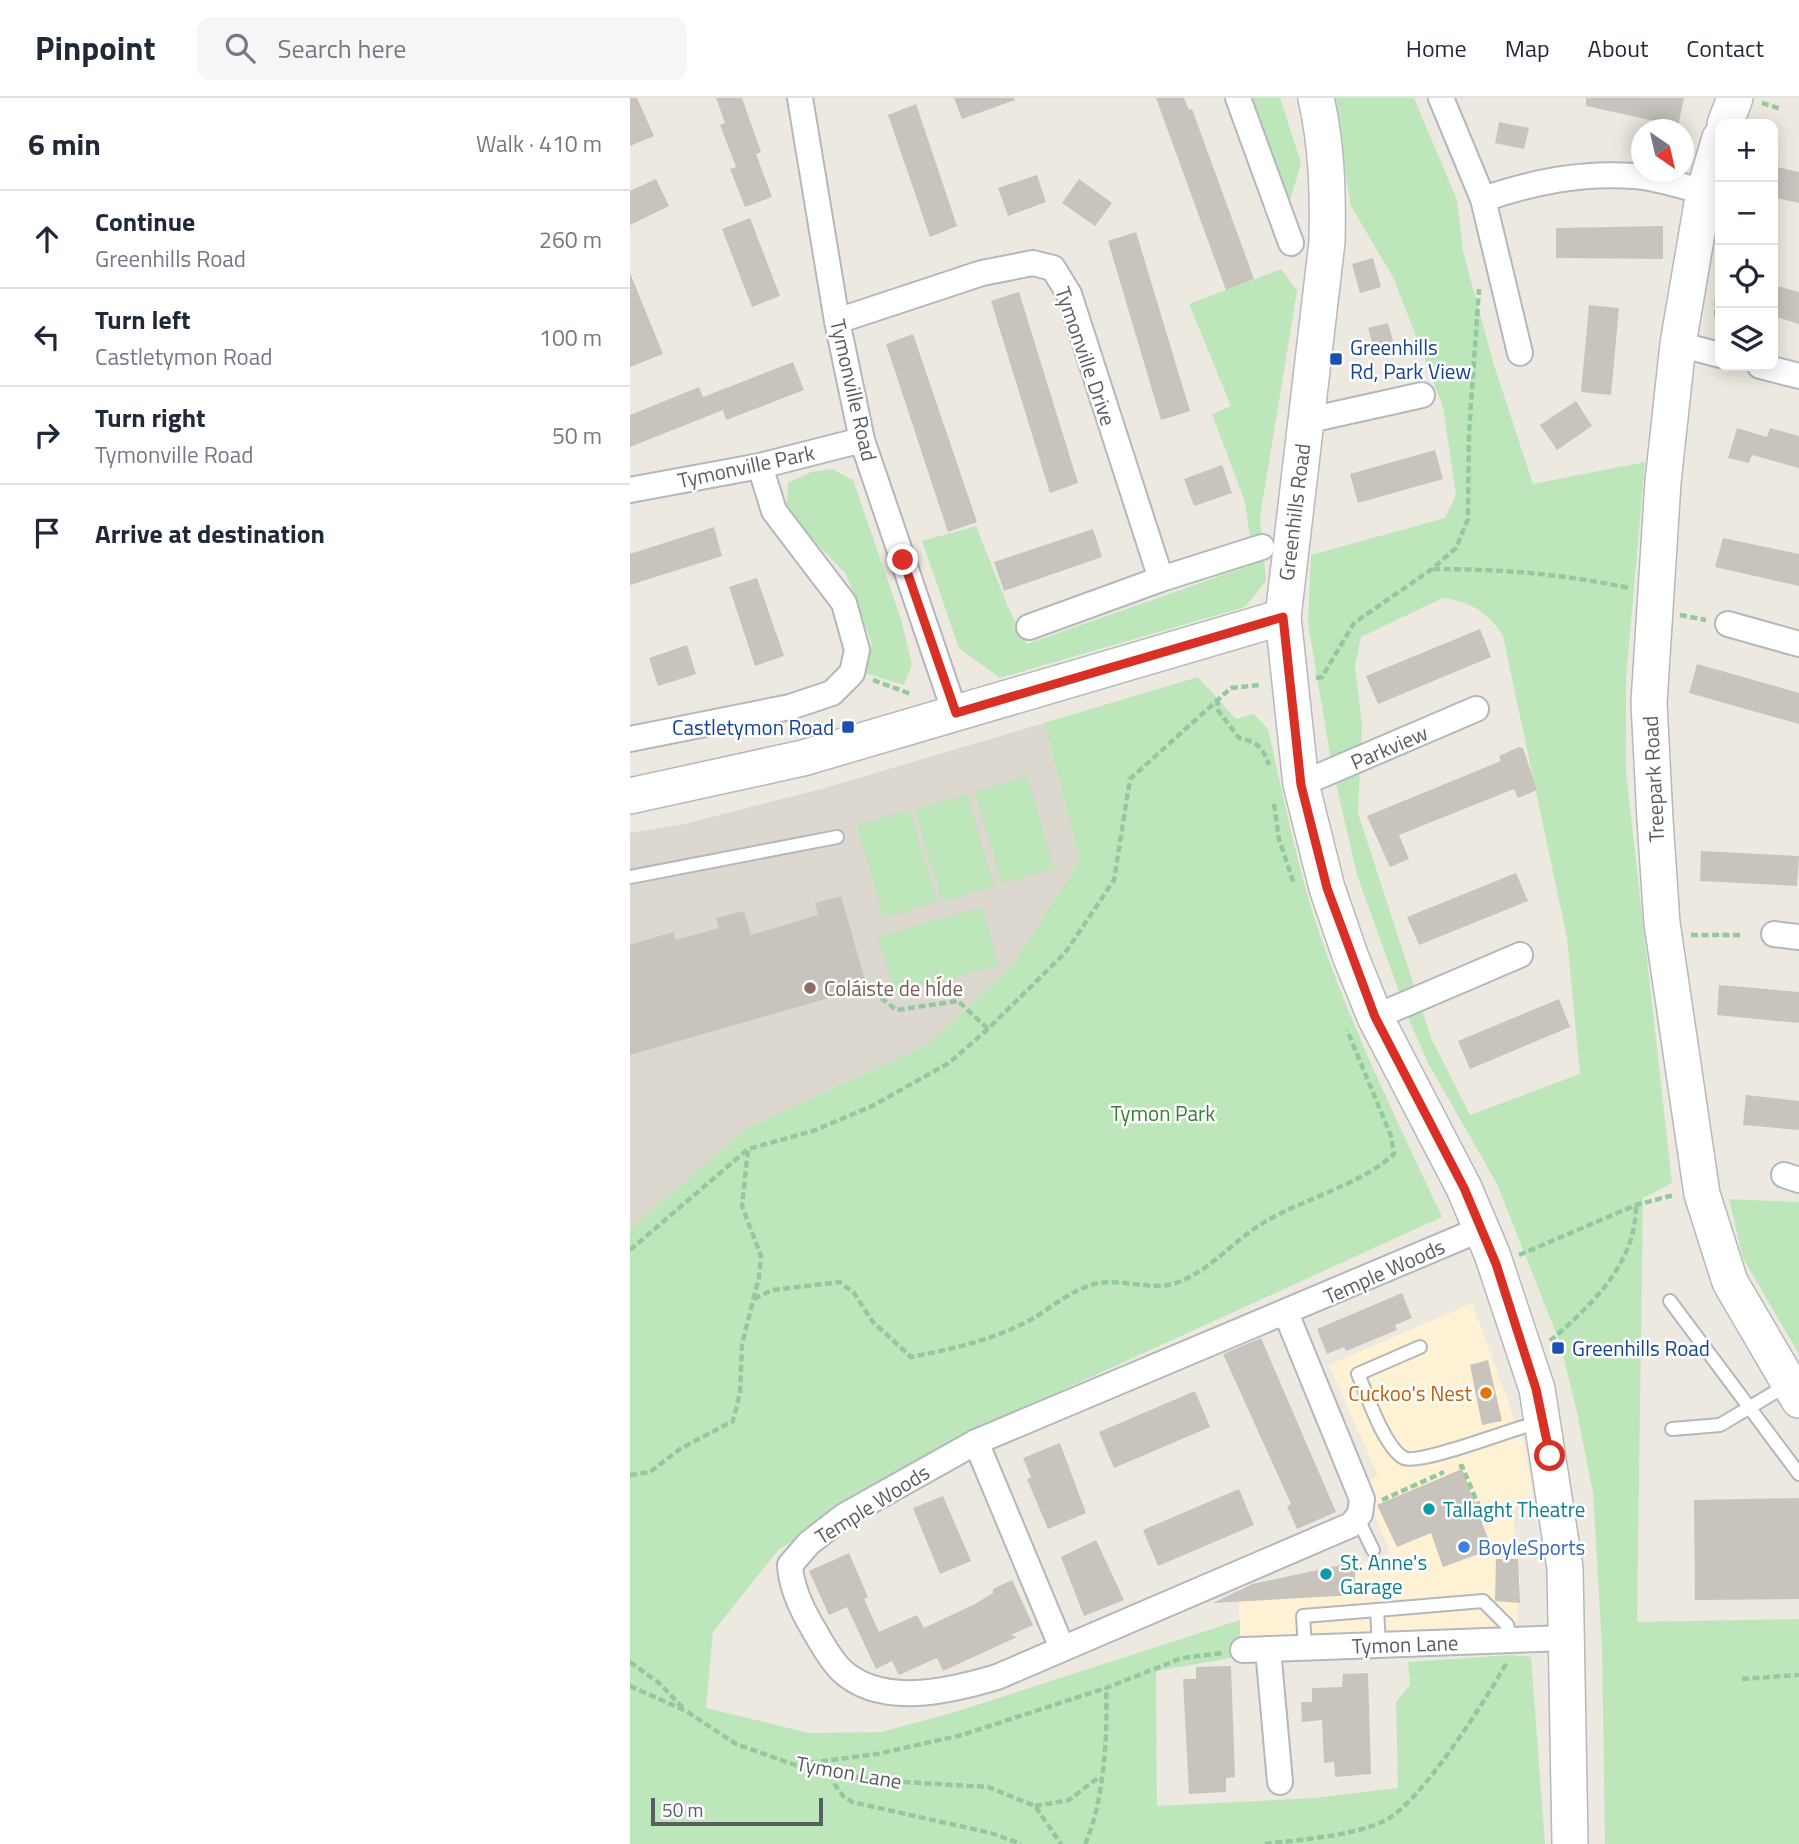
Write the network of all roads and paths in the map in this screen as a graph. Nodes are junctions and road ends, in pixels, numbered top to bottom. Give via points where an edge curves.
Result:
1 (800, 98) edge
2 (1238, 98) edge
3 (1316, 98) edge
4 (1441, 98) edge
5 (1749, 101) edge
6 (1781, 109) dead end
7 (1730, 119) edge
8 (1715, 155) edge
9 (1704, 192) junction
10 (1483, 200) junction
11 (1291, 243) dead end
12 (1495, 247) junction
13 (837, 321) junction
14 (1678, 344) junction
15 (1520, 353) dead end
16 (1715, 354) edge
17 (1778, 371) edge
18 (1799, 376) edge
19 (1422, 395) dead end
20 (1305, 421) junction
21 (862, 440) junction
22 (760, 466) junction
23 (630, 490) edge
24 (1262, 547) dead end
25 (1432, 569) junction
26 (1161, 579) junction
27 (1634, 589) dead end
28 (1676, 614) dead end
29 (1283, 617) junction
30 (1721, 623) joint
31 (1029, 627) dead end
32 (1799, 644) edge
33 (868, 679) dead end
34 (1308, 679) dead end
35 (1259, 685) dead end
36 (911, 694) dead end
37 (1218, 699) junction
38 (1476, 709) dead end
39 (956, 713) junction
40 (630, 739) edge
41 (1282, 783) junction
42 (630, 796) edge
43 (837, 837) dead end
44 (630, 877) edge
45 (1296, 888) dead end
46 (1774, 934) dead end
47 (1742, 935) dead end
48 (1687, 936) dead end
49 (1799, 937) edge
50 (1520, 956) dead end
51 (873, 991) dead end
52 (1360, 1022) junction
53 (988, 1029) junction
54 (748, 1149) junction
55 (1684, 1193) dead end
56 (1636, 1205) junction
57 (1481, 1229) junction
58 (630, 1250) edge
59 (1512, 1258) dead end
60 (754, 1299) junction
61 (1670, 1301) dead end
62 (1286, 1313) junction
63 (1550, 1341) dead end
64 (1420, 1347) dead end
65 (1794, 1392) edge
66 (1749, 1408) junction
67 (1533, 1424) junction
68 (1672, 1429) dead end
69 (976, 1442) junction
70 (1799, 1474) edge
71 (630, 1475) edge
72 (1367, 1510) junction
73 (1485, 1521) dead end
74 (1373, 1550) dead end
75 (1377, 1610) junction
76 (1567, 1639) junction
77 (1379, 1645) junction
78 (1062, 1648) junction
79 (1305, 1648) junction
80 (1511, 1648) junction
81 (1268, 1649) junction
82 (1243, 1650) joint
83 (630, 1662) edge
84 (1799, 1675) edge
85 (1742, 1679) dead end
86 (630, 1686) edge
87 (1106, 1688) junction
88 (686, 1711) junction
89 (796, 1765) junction
90 (837, 1773) junction
91 (1100, 1776) junction
92 (1280, 1782) dead end
93 (1035, 1805) junction
94 (1021, 1844) edge
95 (1061, 1844) edge
96 (1085, 1844) edge
97 (1265, 1844) edge
98 (1570, 1844) edge

1 - 13 street, Tymonville Road
2 - 11 street
3 - 20 street, Greenhills Road via 1328,188 1327,242
4 - 10 street
5 - 6 path
5 - 7 street
8 - 9 street, Treepark Road
9 - 10 street via 1637,176 1583,176 1533,182
9 - 14 street, Treepark Road
10 - 12 street
12 - 15 street
12 - 25 path via 1483,253 1469,433 1468,519 1456,548
13 - 21 street, Tymonville Road
13 - 26 street, Tymonville Drive via 982,273 1033,263 1053,268 1069,294
14 - 16 street
14 - 65 street, Treepark Road via 1663,482 1649,703 1662,923 1702,1194 1731,1282
17 - 18 street
19 - 20 street
20 - 29 street, Greenhills Road
21 - 22 street, Tymonville Park
21 - 39 street, Tymonville Road
22 - 23 street, Tymonville Park
22 - 40 street via 774,510 844,603 858,650 852,674 832,693 790,707
24 - 26 street
25 - 27 path via 1574,576
25 - 34 path via 1354,623 1322,677
26 - 31 street
28 - 30 path
29 - 39 street
29 - 41 street, Greenhills Road
30 - 32 street
33 - 36 path
35 - 37 path via 1231,688
37 - 41 path via 1217,709 1239,738 1254,741 1264,750
37 - 53 path via 1130,779 1114,880 1065,953
38 - 41 street, Parkview
39 - 42 street via 803,758
41 - 45 path via 1279,839
41 - 52 street, Greenhills Road via 1327,888
43 - 44 lane
46 - 49 street
47 - 48 path
50 - 52 street
51 - 53 path via 896,1010 958,1001
52 - 57 street, Greenhills Road
52 - 60 path via 1394,1154 1352,1181 1264,1222 1205,1268 1174,1284 1095,1283 986,1339 911,1357 873,1322 854,1293 840,1282 772,1290
53 - 54 path via 949,1063 872,1106 813,1131
54 - 58 path
54 - 60 path via 742,1206 761,1256
55 - 56 path
56 - 59 path
56 - 63 path via 1633,1237 1618,1270 1585,1310
57 - 62 street, Temple Woods
57 - 67 street, Greenhills Road via 1503,1283
60 - 71 path via 742,1345 740,1393 733,1421 680,1449 650,1472
61 - 66 lane
62 - 69 street, Temple Woods
62 - 72 street
64 - 67 lane via 1358,1374 1390,1445 1405,1458 1424,1460
65 - 66 lane
66 - 68 lane via 1720,1425
66 - 70 lane
67 - 76 street, Greenhills Road via 1564,1568
69 - 78 street
69 - 78 street, Temple Woods via 844,1516 799,1552 790,1564 805,1616 841,1670 881,1691 931,1692 968,1686
72 - 73 path via 1462,1466
72 - 74 lane
72 - 78 street, Temple Woods via 1351,1525
75 - 77 lane
75 - 79 lane via 1303,1616
75 - 80 lane via 1483,1601 1507,1625
76 - 80 street, Tymon Lane
76 - 98 street, Greenhills Road
77 - 79 street, Tymon Lane
77 - 80 street, Tymon Lane
79 - 81 street, Tymon Lane
80 - 97 path via 1491,1692 1397,1814 1381,1823 1331,1835
81 - 82 street, Tymon Lane
81 - 92 street
82 - 87 path via 1182,1658
83 - 88 path
84 - 85 path
86 - 88 path, Tymon Lane
87 - 89 path via 962,1735 877,1754
87 - 91 path via 1108,1732
88 - 89 path, Tymon Lane via 736,1744
89 - 90 path, Tymon Lane
90 - 93 path, Tymon Lane via 870,1780 988,1787
90 - 94 path via 835,1785 852,1802
91 - 93 path via 1069,1800
91 - 96 path via 1093,1827
93 - 95 path

